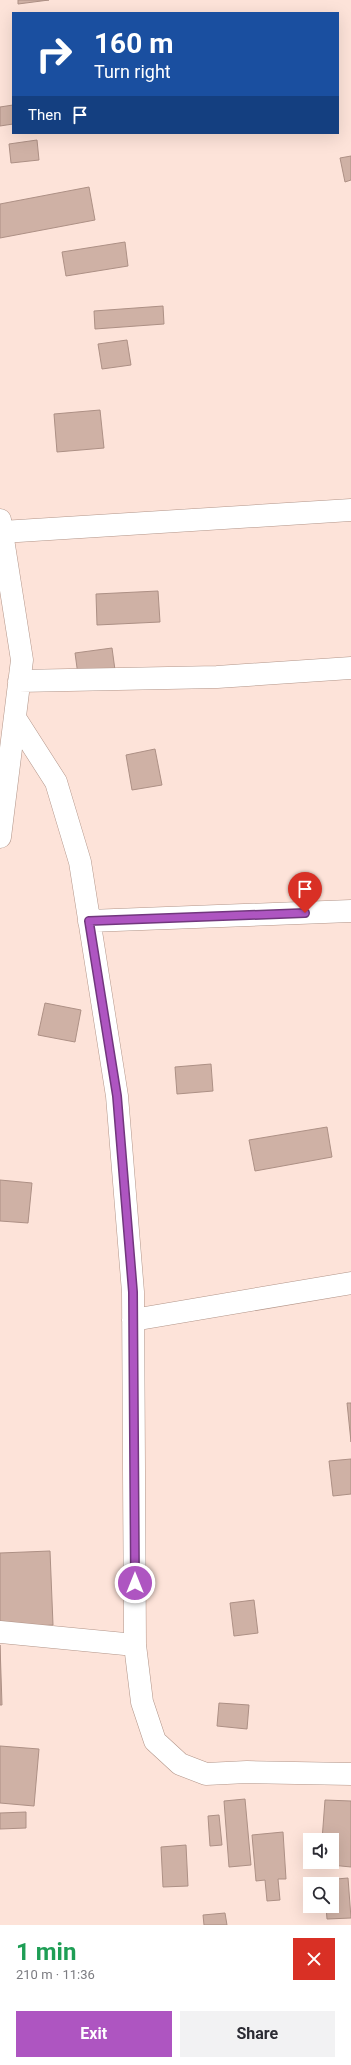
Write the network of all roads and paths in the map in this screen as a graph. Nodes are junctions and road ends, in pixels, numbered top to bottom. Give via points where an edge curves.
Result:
1 (351, 510) edge
2 (1, 526) edge
3 (351, 668) edge
4 (12, 688) edge
5 (15, 718) junction
6 (0, 837) edge
7 (351, 912) edge
8 (89, 921) junction
9 (351, 1283) edge
10 (133, 1320) junction
11 (0, 1632) edge
12 (135, 1645) junction
13 (351, 1774) edge

1 - 2 street
2 - 4 street via 22,660
3 - 4 street
4 - 5 street
5 - 6 street
5 - 8 street via 56,782 80,862
7 - 8 street
8 - 10 street via 117,1096
9 - 10 street
10 - 12 street
11 - 12 street
12 - 13 street via 142,1702 155,1741 180,1764 206,1774

